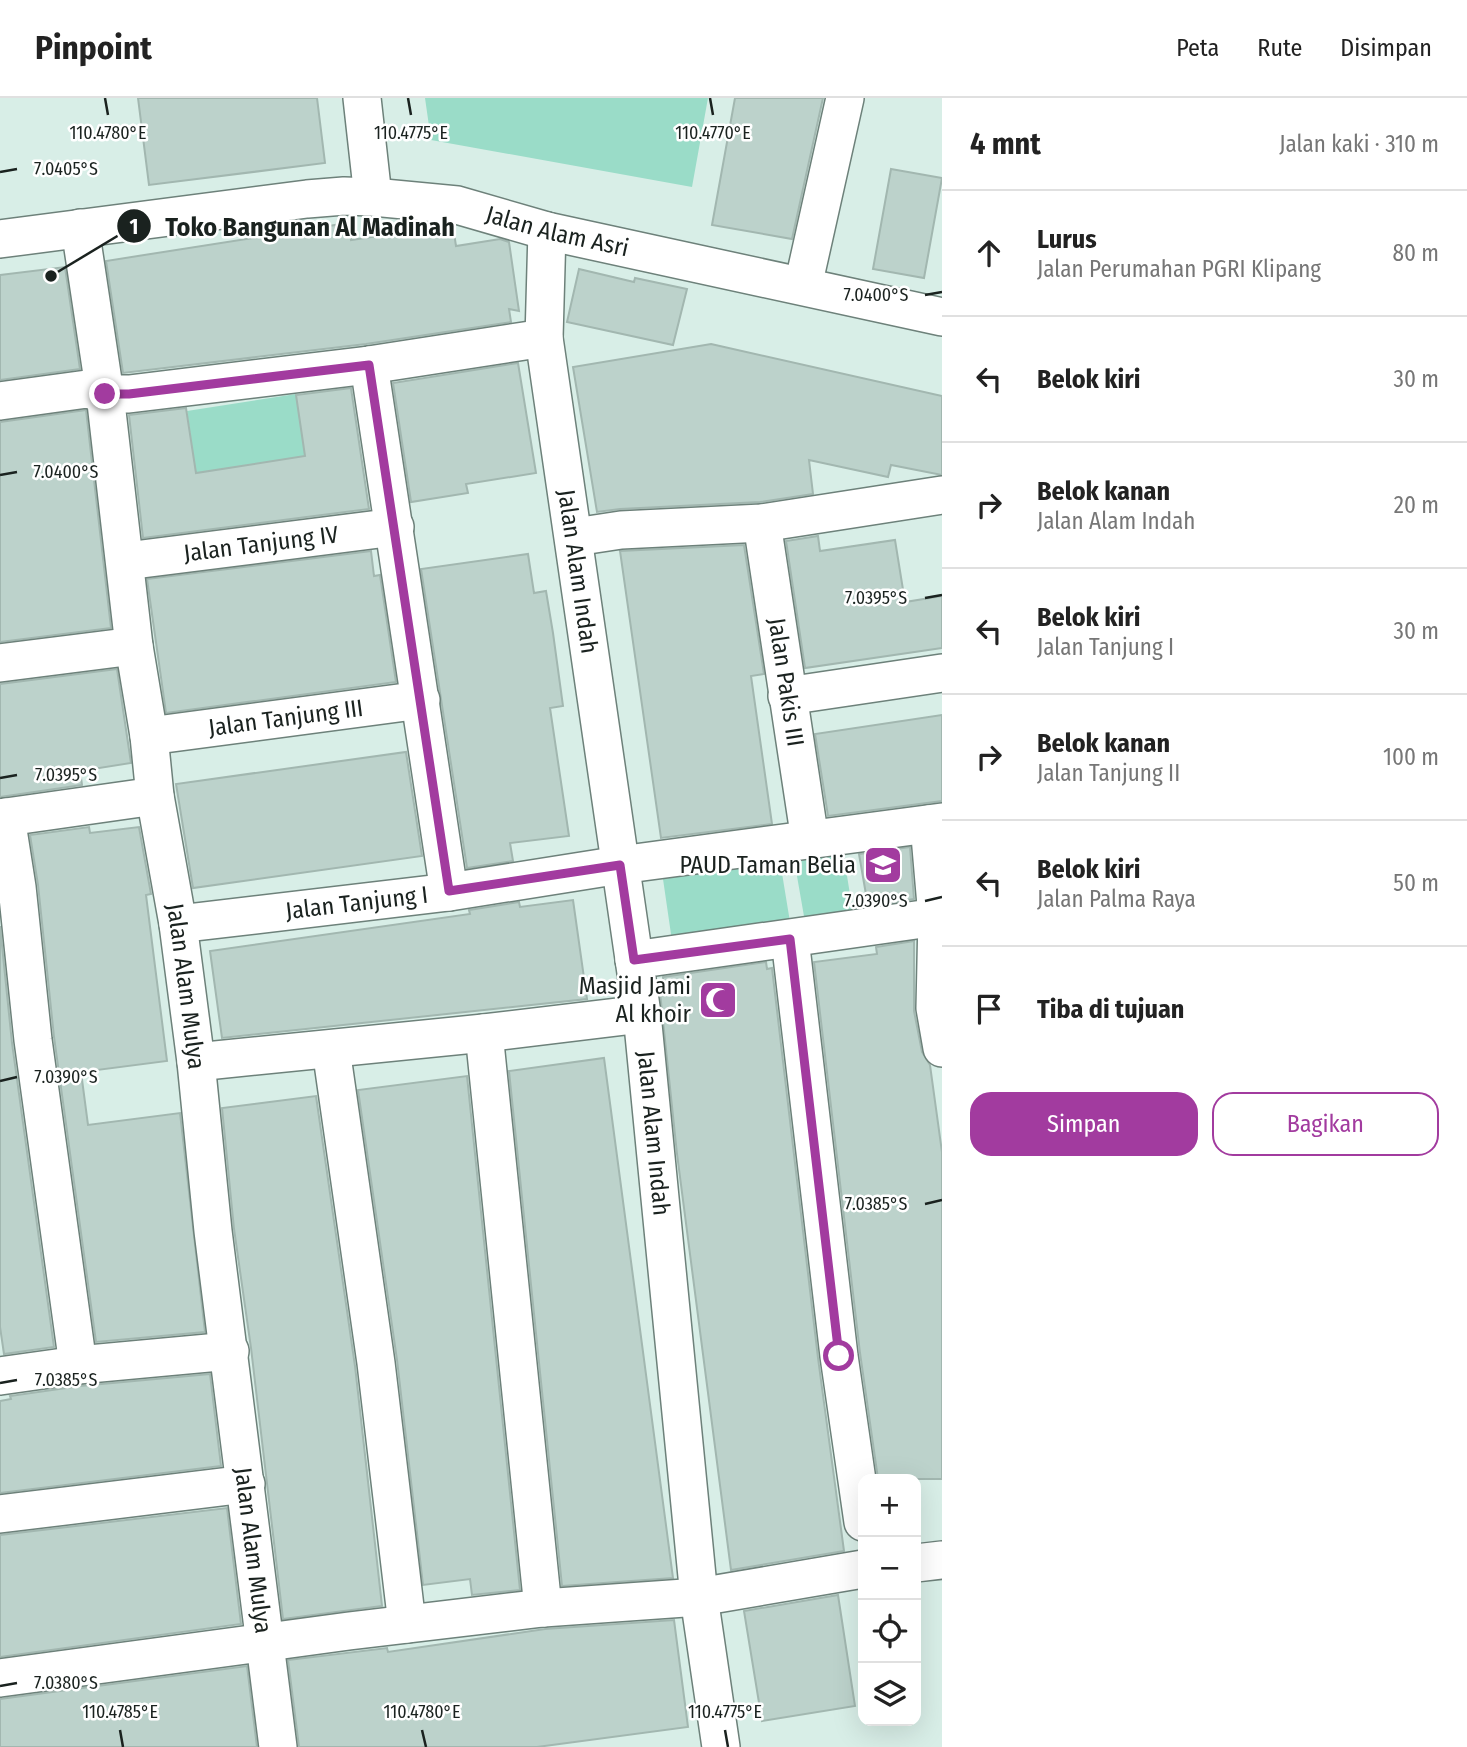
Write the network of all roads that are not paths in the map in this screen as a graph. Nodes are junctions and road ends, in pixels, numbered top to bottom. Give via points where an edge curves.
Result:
1 (362, 98) edge
2 (845, 98) edge
3 (373, 197) junction
4 (80, 228) junction
5 (547, 231) junction
6 (0, 239) edge
7 (803, 286) junction
8 (942, 317) edge
9 (544, 338) junction
10 (369, 365) junction
11 (105, 394) junction
12 (0, 401) edge
13 (942, 495) edge
14 (762, 523) junction
15 (396, 527) junction
16 (575, 537) junction
17 (126, 561) junction
18 (134, 646) junction
19 (0, 663) edge
20 (942, 673) edge
21 (788, 696) junction
22 (421, 700) junction
23 (149, 736) junction
24 (155, 796) junction
25 (3, 817) edge
26 (935, 823) edge
27 (810, 840) junction
28 (620, 865) junction
29 (449, 891) junction
30 (937, 916) junction
31 (178, 924) junction
32 (790, 939) junction
33 (634, 960) junction
34 (939, 967) edge
35 (642, 1014) junction
36 (484, 1033) junction
37 (942, 1048) edge
38 (331, 1049) junction
39 (196, 1062) junction
40 (230, 1351) junction
41 (78, 1364) junction
42 (0, 1376) edge
43 (246, 1484) junction
44 (858, 1487) edge
45 (0, 1514) edge
46 (942, 1560) edge
47 (921, 1562) edge
48 (858, 1570) edge
49 (699, 1597) junction
50 (543, 1608) junction
51 (407, 1624) junction
52 (266, 1643) junction
53 (0, 1678) edge
54 (278, 1747) edge
55 (721, 1747) edge

1 - 3 street
2 - 7 street
3 - 4 street, Jalan Alam Asri via 307,199
3 - 5 street, Jalan Alam Asri via 457,205
4 - 6 street, Jalan Alam Asri
4 - 11 street, Jalan Alam Mulya
5 - 7 street, Jalan Alam Asri
5 - 9 street, Jalan Alam Indah
7 - 8 street, Jalan Alam Asri
9 - 10 street
9 - 16 street, Jalan Alam Indah
10 - 11 street
10 - 15 street
11 - 12 street via 87,389
11 - 17 street, Jalan Alam Mulya
13 - 14 street
14 - 16 street via 621,530
14 - 21 street, Jalan Pakis III
15 - 17 street, Jalan Tanjung IV
15 - 22 street
16 - 28 street, Jalan Alam Indah
17 - 18 street, Jalan Alam Mulya
18 - 19 street
18 - 23 street, Jalan Alam Mulya
20 - 21 street
21 - 27 street, Jalan Pakis III
22 - 23 street, Jalan Tanjung III
22 - 29 street
23 - 24 street, Jalan Alam Mulya
24 - 25 street
24 - 31 street, Jalan Alam Mulya
25 - 41 street via 17,887 33,1040
26 - 27 street, Jalan Tanjung I
26 - 30 street
27 - 28 street, Jalan Tanjung I
28 - 29 street, Jalan Tanjung I
28 - 33 street, Jalan Alam Indah
29 - 31 street, Jalan Tanjung I
30 - 32 street
30 - 34 street
31 - 39 street, Jalan Alam Mulya
32 - 33 street
32 - 44 street
33 - 35 street, Jalan Alam Indah
34 - 37 street via 935,1008
35 - 36 street
35 - 49 street, Jalan Alam Indah
36 - 38 street
36 - 50 street
38 - 39 street
38 - 51 street
39 - 40 street, Jalan Alam Mulya
40 - 41 street
40 - 43 street, Jalan Alam Mulya
41 - 42 street
43 - 45 street
43 - 52 street, Jalan Alam Mulya
46 - 47 street
48 - 49 street
49 - 50 street
49 - 55 street, Jalan Alam Indah
50 - 51 street
51 - 52 street
52 - 53 street
52 - 54 street, Jalan Alam Mulya

